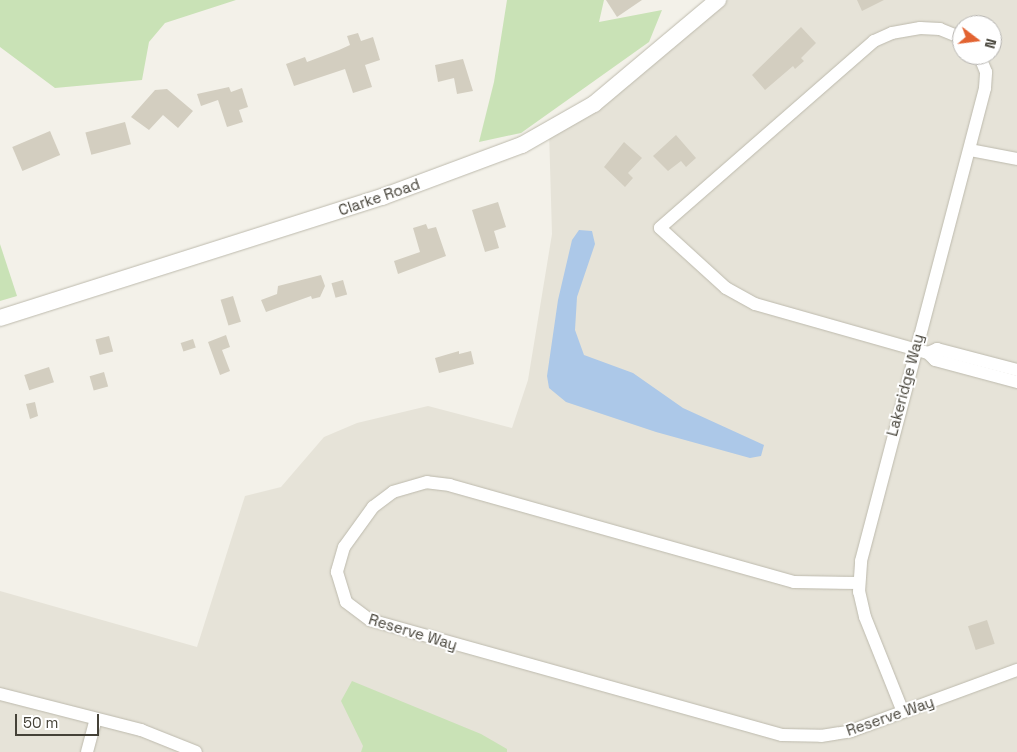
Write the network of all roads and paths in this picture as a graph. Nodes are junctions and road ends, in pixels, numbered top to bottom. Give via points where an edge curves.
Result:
1 (718, 0) edge
2 (952, 34) edge
3 (982, 65) edge
4 (970, 150) junction
5 (1017, 159) edge
6 (0, 318) edge
7 (914, 349) junction
8 (928, 353) junction
9 (1017, 370) edge
10 (1017, 382) edge
11 (859, 583) junction
12 (1017, 670) edge
13 (0, 694) edge
14 (903, 712) junction
15 (96, 719) junction
16 (87, 752) edge
17 (196, 752) edge

1 - 6 street, Clarke Road via 594,104 522,145 382,197
2 - 7 street via 940,29 920,28 874,40 660,228 714,279 746,300
3 - 4 street, Lakeridge Way via 986,80
4 - 5 street
4 - 7 street, Lakeridge Way
7 - 8 street
7 - 11 street, Lakeridge Way via 866,533
8 - 9 street via 937,349
8 - 10 street via 934,360
11 - 14 street, Lakeridge Way via 869,632
11 - 14 street, Reserve Way via 785,580 450,485 427,482 393,492 373,507 344,547 337,572 346,602 370,620 766,733 821,736 851,731
12 - 14 street, Reserve Way
13 - 15 street
15 - 16 street
15 - 17 street via 141,730

